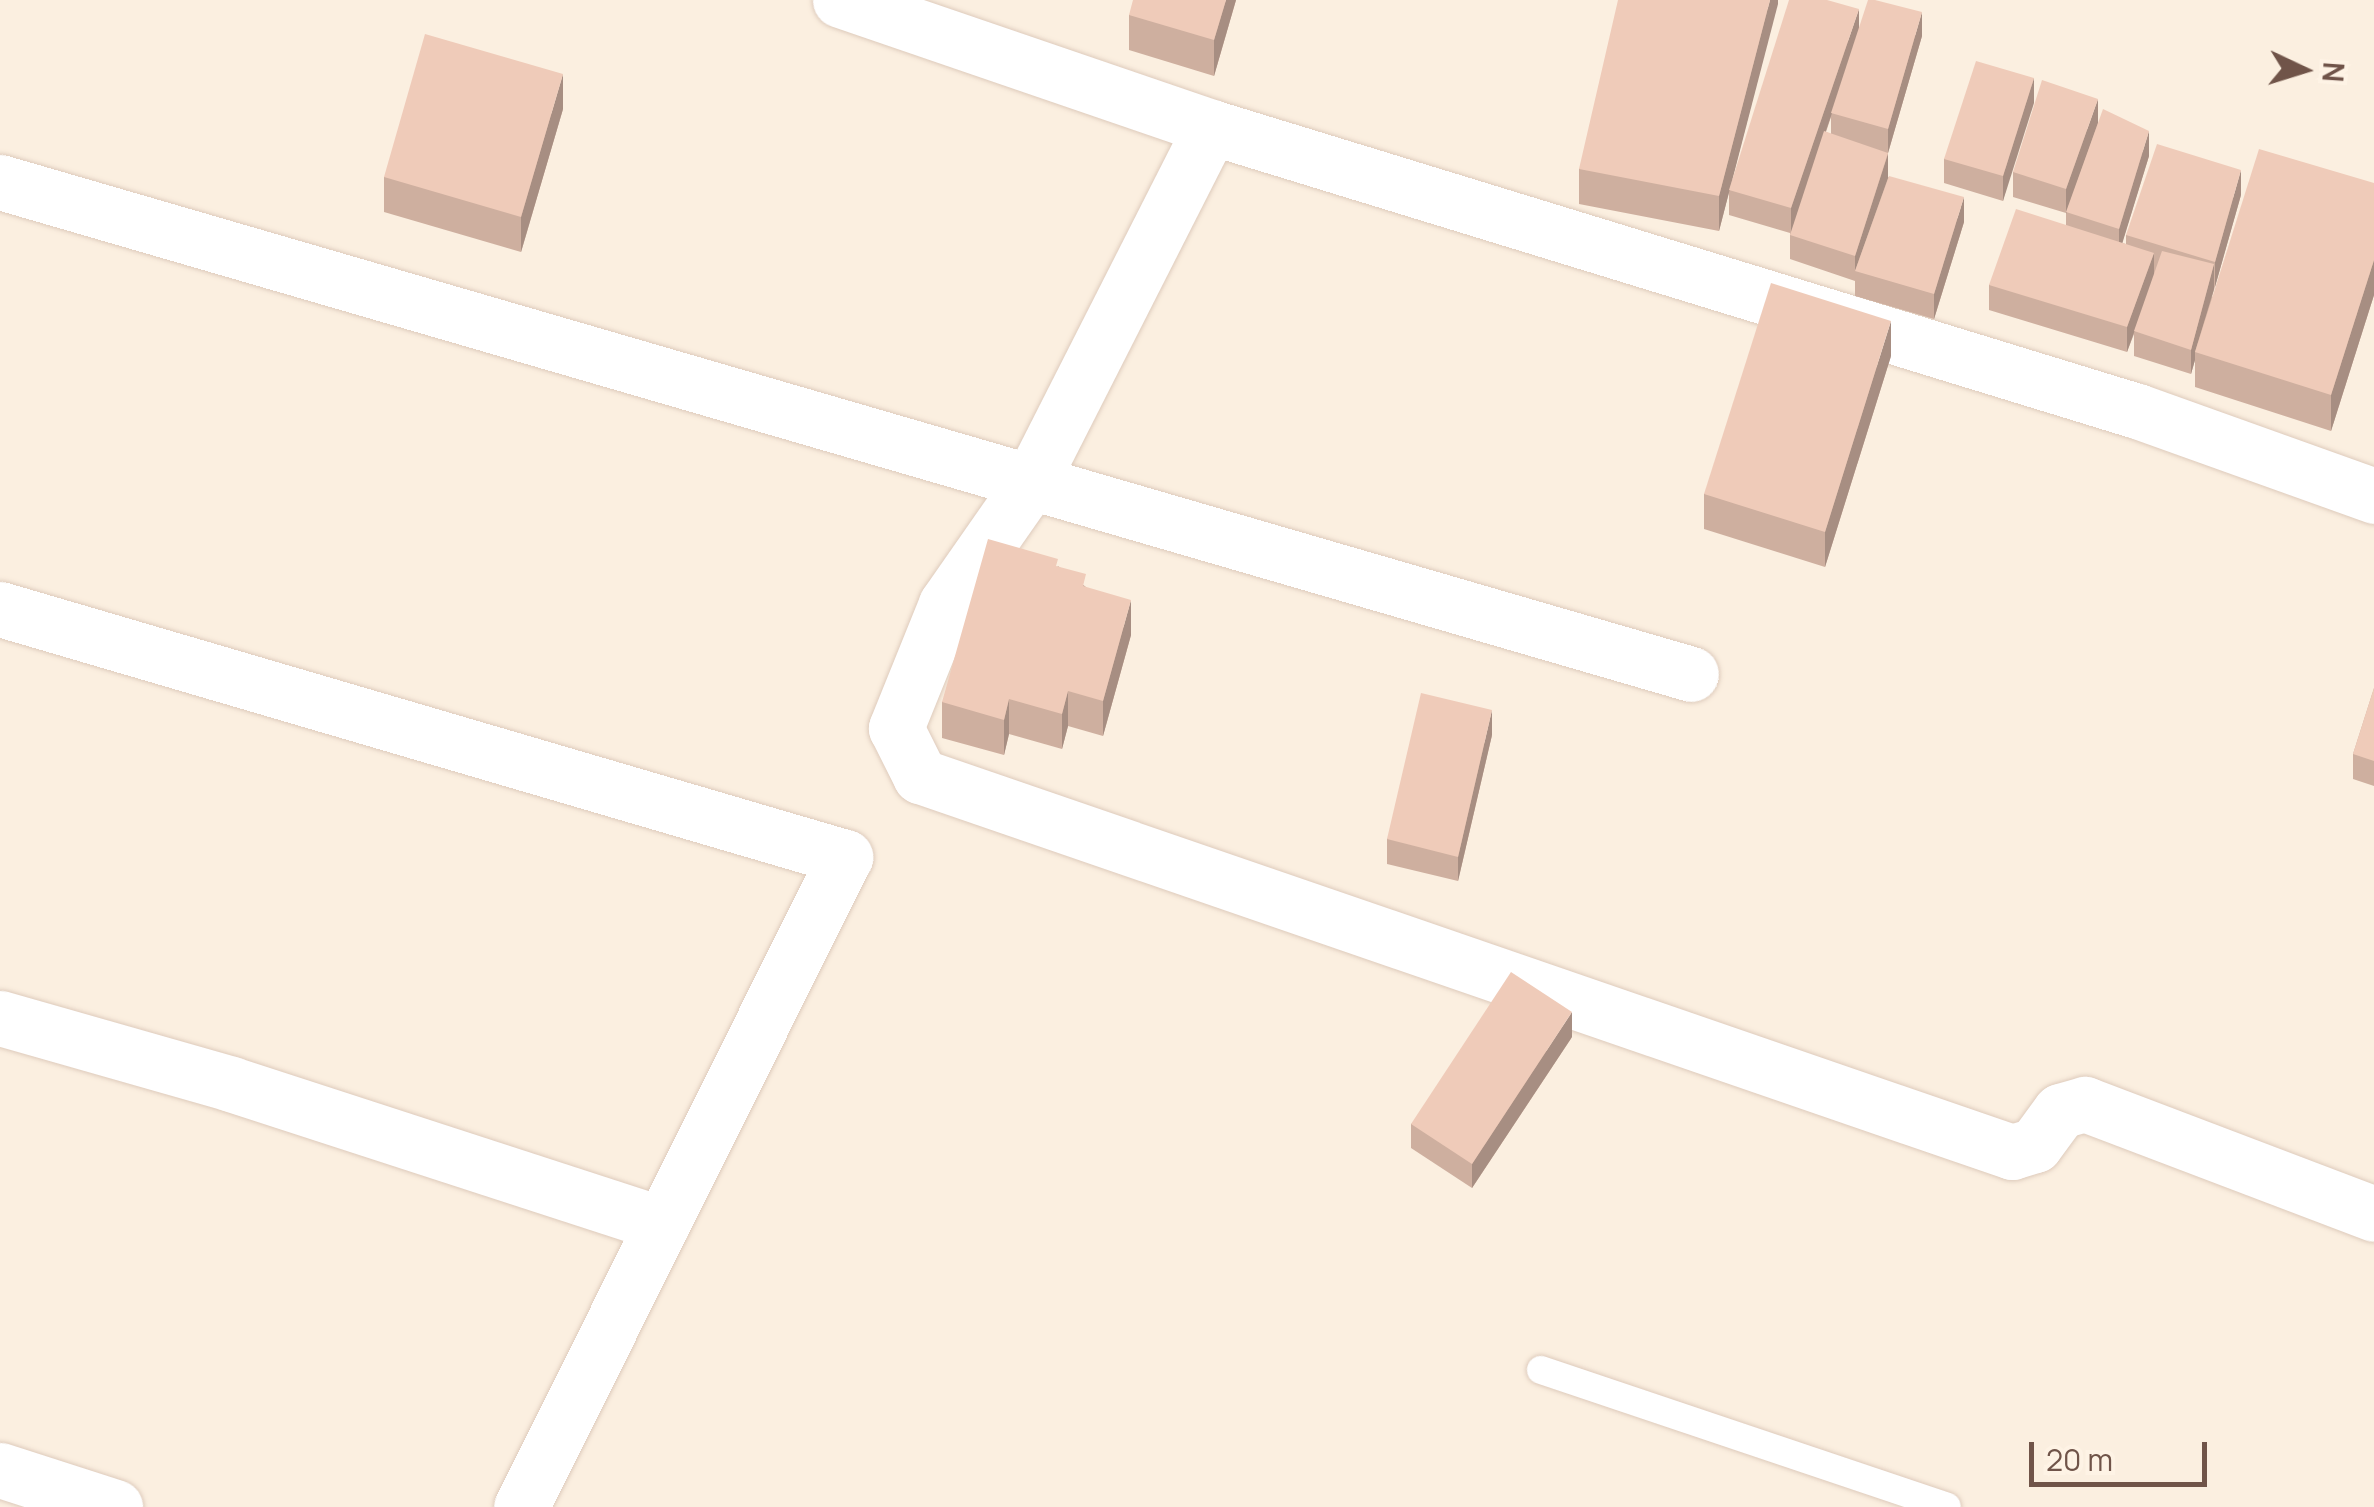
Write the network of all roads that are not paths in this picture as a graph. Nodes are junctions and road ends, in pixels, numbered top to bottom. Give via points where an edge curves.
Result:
1 (840, 0) edge
2 (1211, 128) junction
3 (0, 182) edge
4 (1029, 485) junction
5 (2374, 496) edge
6 (0, 610) edge
7 (1691, 674) dead end
8 (0, 1018) edge
9 (2374, 1214) edge
10 (662, 1224) junction
11 (1540, 1370) dead end
12 (0, 1470) edge
13 (114, 1507) edge
14 (521, 1507) edge
15 (1947, 1507) edge

1 - 2 street
2 - 4 street
2 - 5 street via 2136,411
3 - 4 street
4 - 7 street
4 - 9 street via 946,604 910,687 896,728 920,776 2012,1152 2035,1145 2060,1112 2085,1104
6 - 10 street via 845,858
8 - 10 street via 231,1084
10 - 14 street
11 - 15 lane
12 - 13 street

